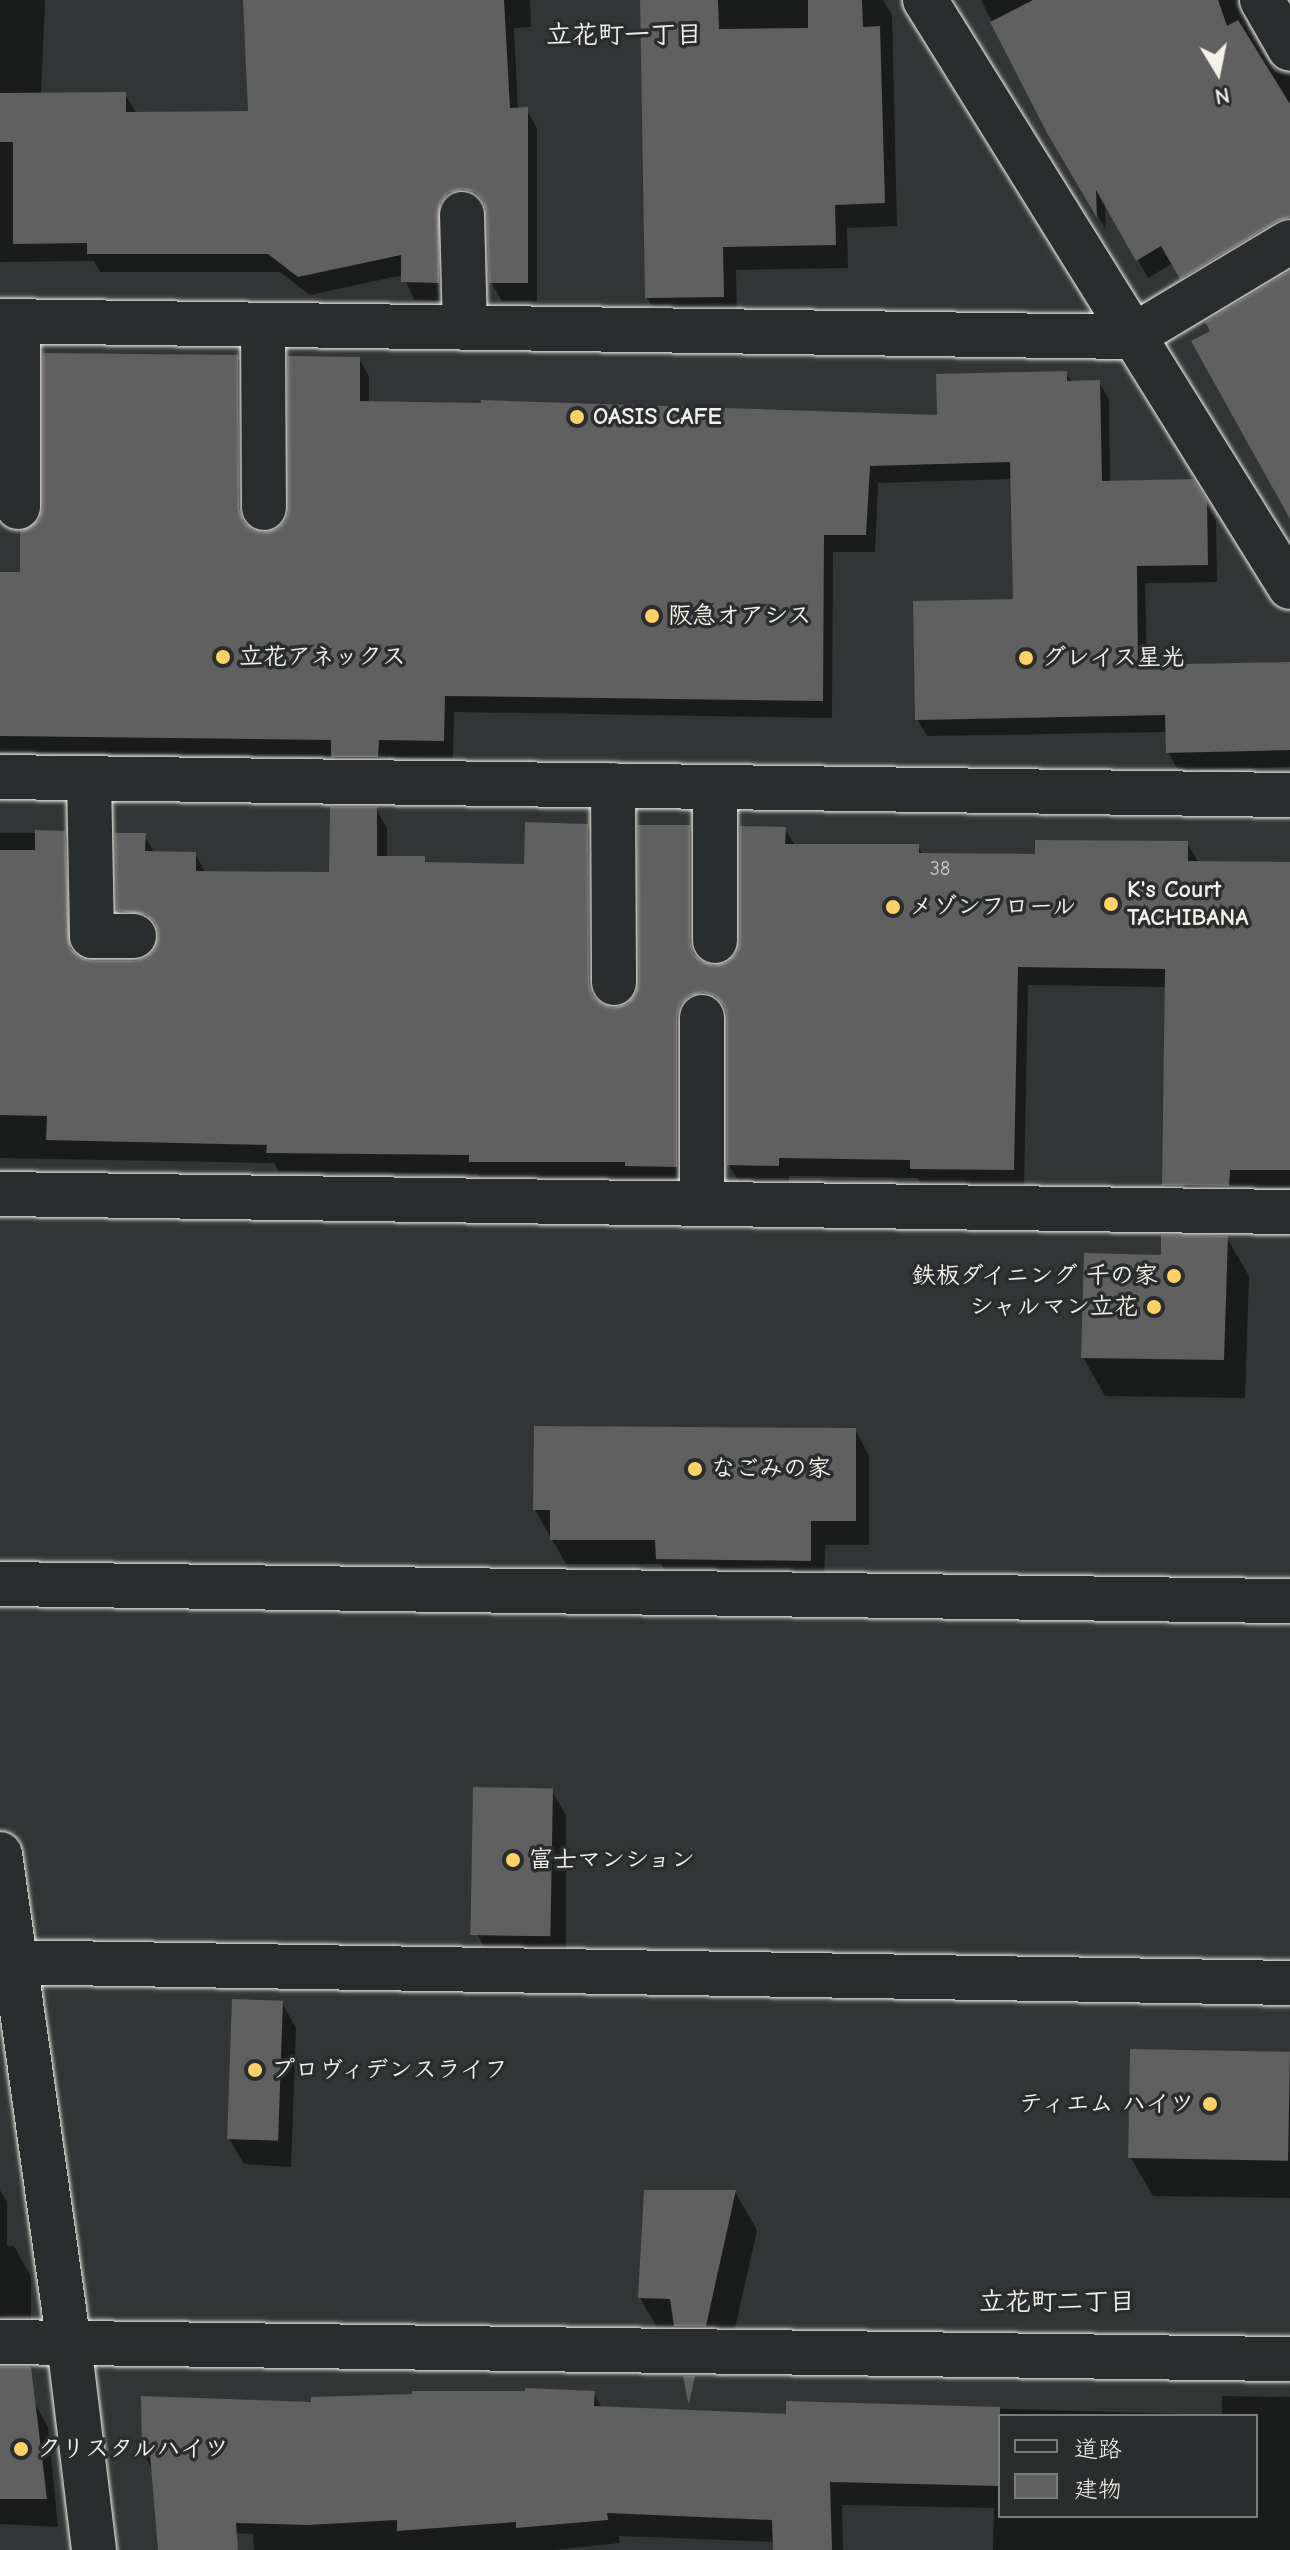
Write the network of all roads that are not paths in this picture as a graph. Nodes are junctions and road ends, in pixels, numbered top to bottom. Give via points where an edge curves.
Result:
1 (925, 0) edge
2 (1262, 0) edge
3 (1290, 49) edge
4 (462, 214) dead end
5 (1290, 242) edge
6 (9, 322) edge
7 (263, 325) junction
8 (465, 328) junction
9 (1131, 337) junction
10 (18, 507) dead end
11 (264, 508) dead end
12 (1290, 587) edge
13 (0, 777) edge
14 (89, 778) junction
15 (613, 785) junction
16 (715, 787) junction
17 (1290, 795) edge
18 (134, 936) dead end
19 (715, 941) dead end
20 (614, 983) dead end
21 (702, 1017) dead end
22 (0, 1194) edge
23 (702, 1203) junction
24 (1290, 1212) edge
25 (0, 1584) edge
26 (1290, 1601) edge
27 (0, 1854) edge
28 (8, 1962) edge
29 (1290, 1983) edge
30 (0, 2342) edge
31 (69, 2343) junction
32 (1290, 2359) edge
33 (94, 2550) edge

1 - 9 street
2 - 3 street
4 - 8 street
5 - 9 street
6 - 7 street
6 - 10 street
7 - 8 street
7 - 11 street
8 - 9 street
9 - 12 street
13 - 14 street
14 - 15 street
14 - 18 street via 92,936
15 - 16 street
15 - 20 street
16 - 17 street
16 - 19 street
21 - 23 street
22 - 23 street
23 - 24 street
25 - 26 street
27 - 28 street
28 - 29 street
28 - 31 street
30 - 31 street
31 - 32 street
31 - 33 street

